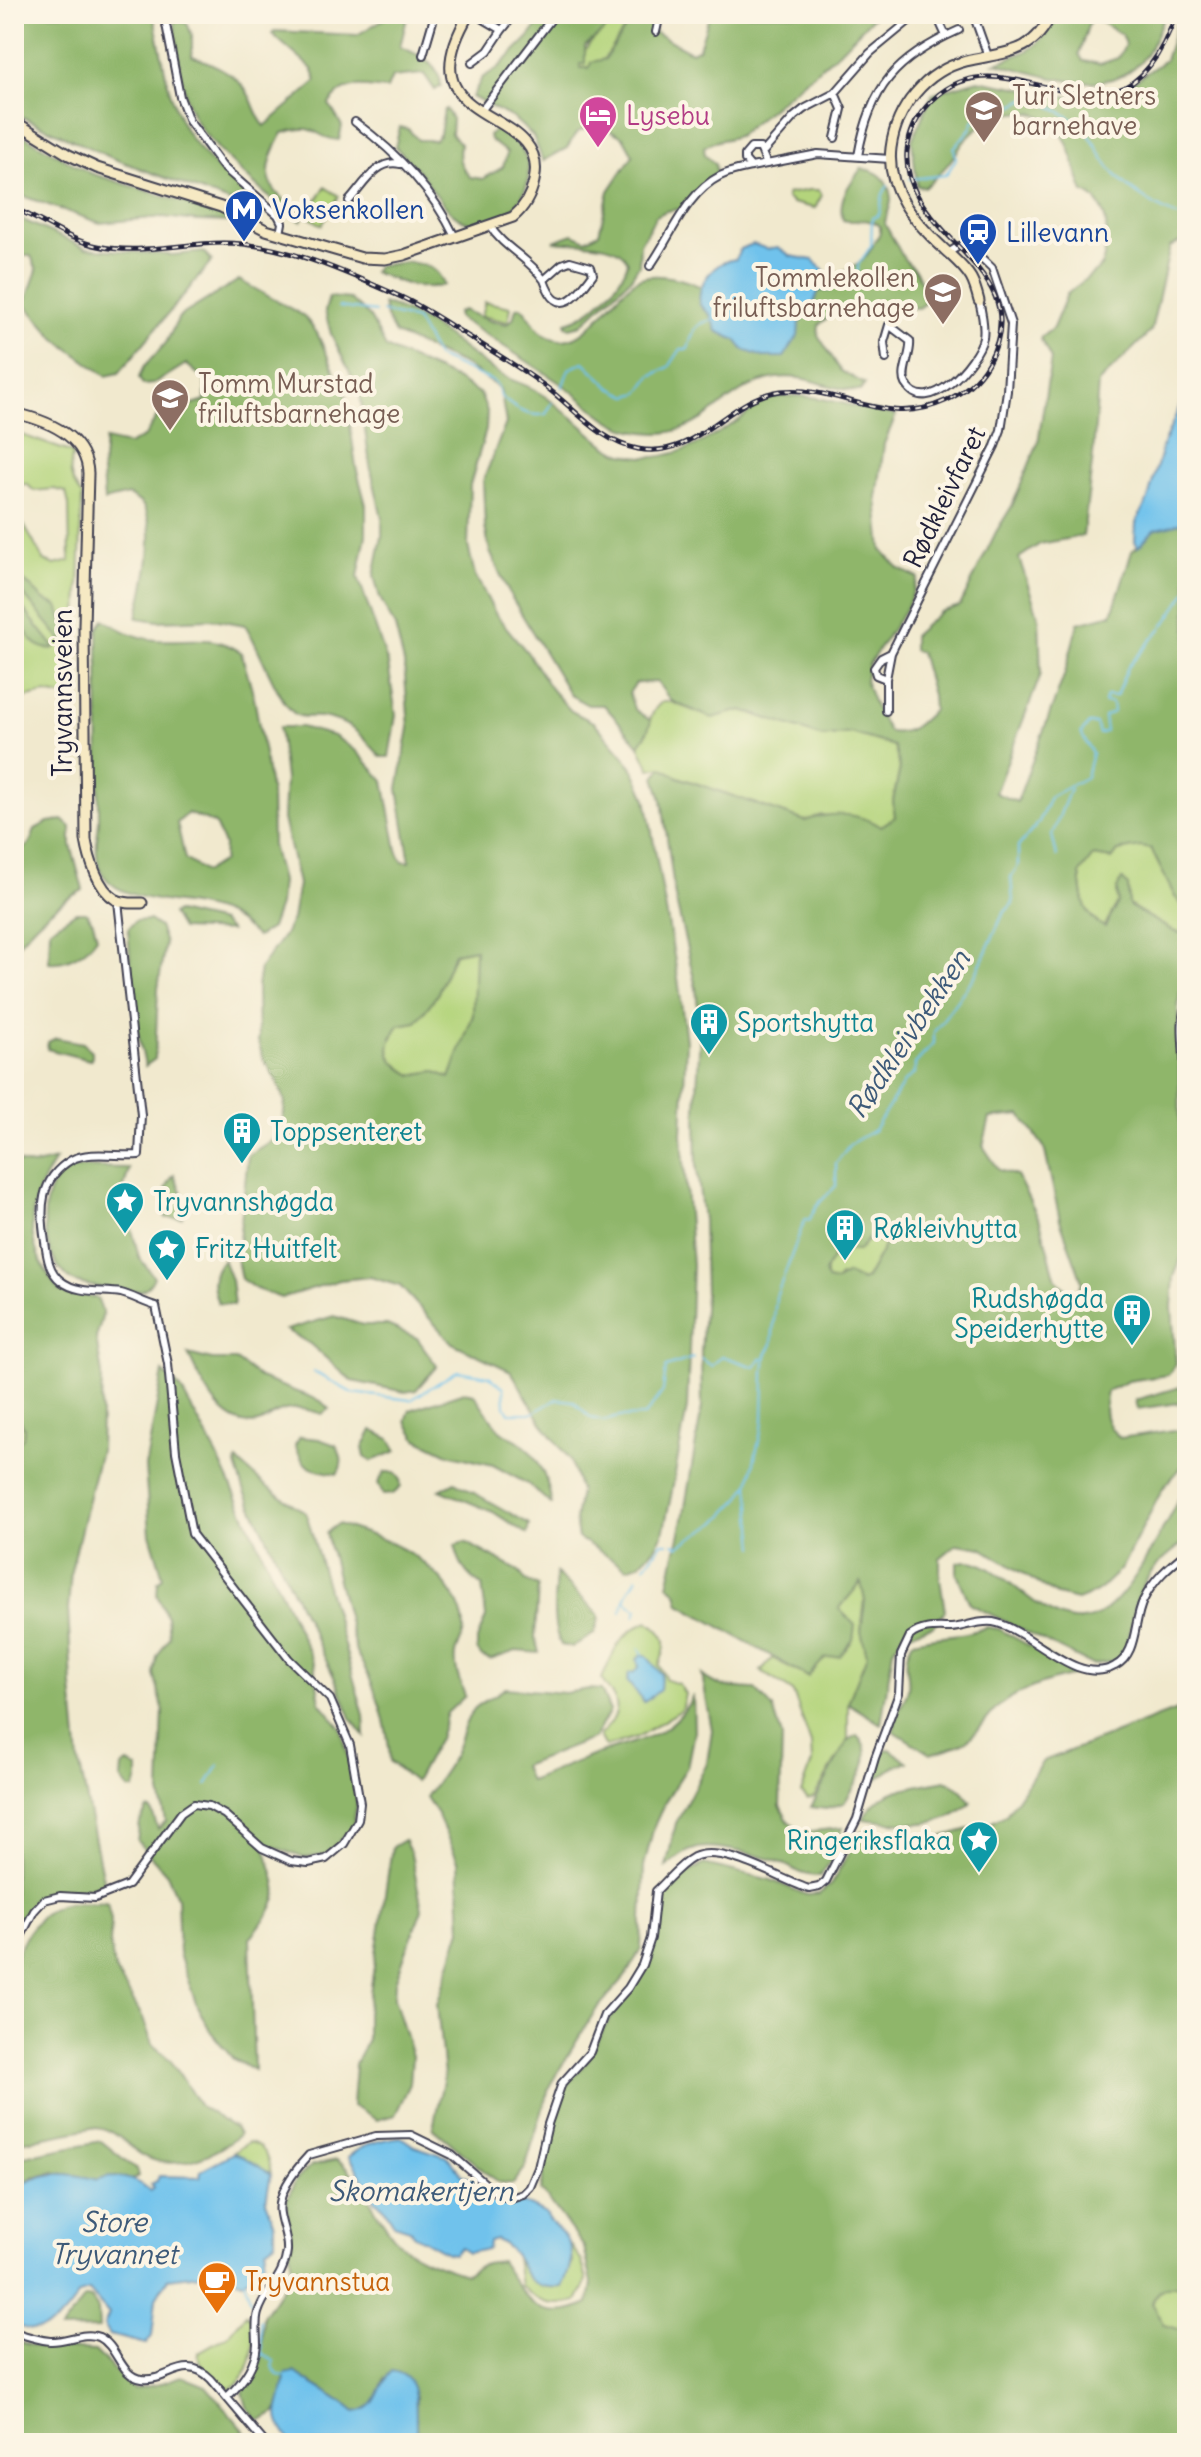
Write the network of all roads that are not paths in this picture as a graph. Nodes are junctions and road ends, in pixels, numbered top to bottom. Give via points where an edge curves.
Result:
1 (164, 14) edge
2 (435, 14) edge
3 (472, 14) edge
4 (515, 14) edge
5 (555, 14) edge
6 (660, 14) edge
7 (973, 14) edge
8 (1051, 14) edge
9 (910, 20) dead end
10 (941, 25) dead end
11 (502, 30) junction
12 (959, 30) dead end
13 (656, 32) dead end
14 (946, 36) junction
15 (423, 55) dead end
16 (988, 56) junction
17 (472, 63) dead end
18 (835, 93) junction
19 (481, 111) junction
20 (14, 121) edge
21 (355, 122) dead end
22 (835, 138) dead end
23 (764, 151) junction
24 (858, 156) junction
25 (890, 159) junction
26 (766, 162) junction
27 (402, 164) junction
28 (751, 167) junction
29 (349, 201) dead end
30 (490, 226) junction
31 (280, 234) junction
32 (455, 237) junction
33 (948, 253) junction
34 (650, 266) dead end
35 (544, 280) junction
36 (979, 301) joint
37 (886, 359) dead end
38 (14, 413) edge
39 (891, 653) junction
40 (886, 679) junction
41 (886, 711) dead end
42 (118, 901) junction
43 (142, 903) dead end
44 (1187, 1001) edge
45 (1187, 1121) edge
46 (1187, 1552) edge
47 (14, 1950) edge
48 (14, 2332) edge
49 (227, 2397) junction
50 (265, 2443) edge

1 - 31 street via 180,101 189,121 223,167 278,215
2 - 15 street
3 - 11 street
3 - 19 street via 453,44 450,69 456,90
4 - 11 street
5 - 19 street
6 - 13 street
7 - 16 street
8 - 16 street via 1031,43
9 - 18 street via 870,53
10 - 14 street
11 - 17 street
12 - 14 street
14 - 24 street via 913,54 891,75 868,115
16 - 25 street via 944,69 916,92 899,119
18 - 22 street via 842,109
18 - 23 street via 804,109
19 - 30 street via 525,141 535,167 532,190 522,208
20 - 31 street via 85,163 210,203
21 - 27 street
23 - 26 street
23 - 28 street via 747,151 745,160
24 - 25 street
24 - 26 street via 818,154
25 - 33 street via 905,205
26 - 28 street
27 - 29 street via 380,166
27 - 32 street
28 - 34 street via 725,174 704,188
30 - 32 street
30 - 35 street
31 - 32 street via 372,259 404,255
33 - 36 street via 971,278
33 - 39 street, Rødkleivfaret via 967,244 992,268 1011,328 1004,410 991,456
35 - 35 street via 551,296 564,302 576,298 593,271 570,261
36 - 37 street via 980,347 946,387 922,394 907,385 911,344 889,325
38 - 42 street, Tryvannsveien via 55,428 84,451 85,833 97,875
39 - 40 street, Rødkleivfaret
39 - 40 street, Rødkleivfaret via 874,668
40 - 41 street, Rødkleivfaret
42 - 43 street
42 - 47 street via 140,1097 139,1155 77,1157 54,1176 41,1212 49,1264 69,1286 123,1294 156,1306 192,1534 289,1659 330,1699 350,1745 360,1809 356,1826 341,1847 323,1861 297,1863 251,1841 220,1812 191,1805 128,1885 95,1898 44,1900
44 - 45 street via 1182,1027
46 - 49 street via 1153,1584 1127,1655 1105,1670 1070,1663 992,1622 929,1628 910,1636 901,1655 899,1693 857,1819 826,1881 809,1889 709,1853 689,1860 656,1891 642,1965 604,2015 590,2052 562,2083 536,2174 521,2196 496,2193 452,2155 411,2135 376,2136 309,2155 281,2196 284,2263 259,2311 253,2362
48 - 49 street via 52,2341 98,2337 128,2373 140,2379 192,2368 207,2375
49 - 50 street

